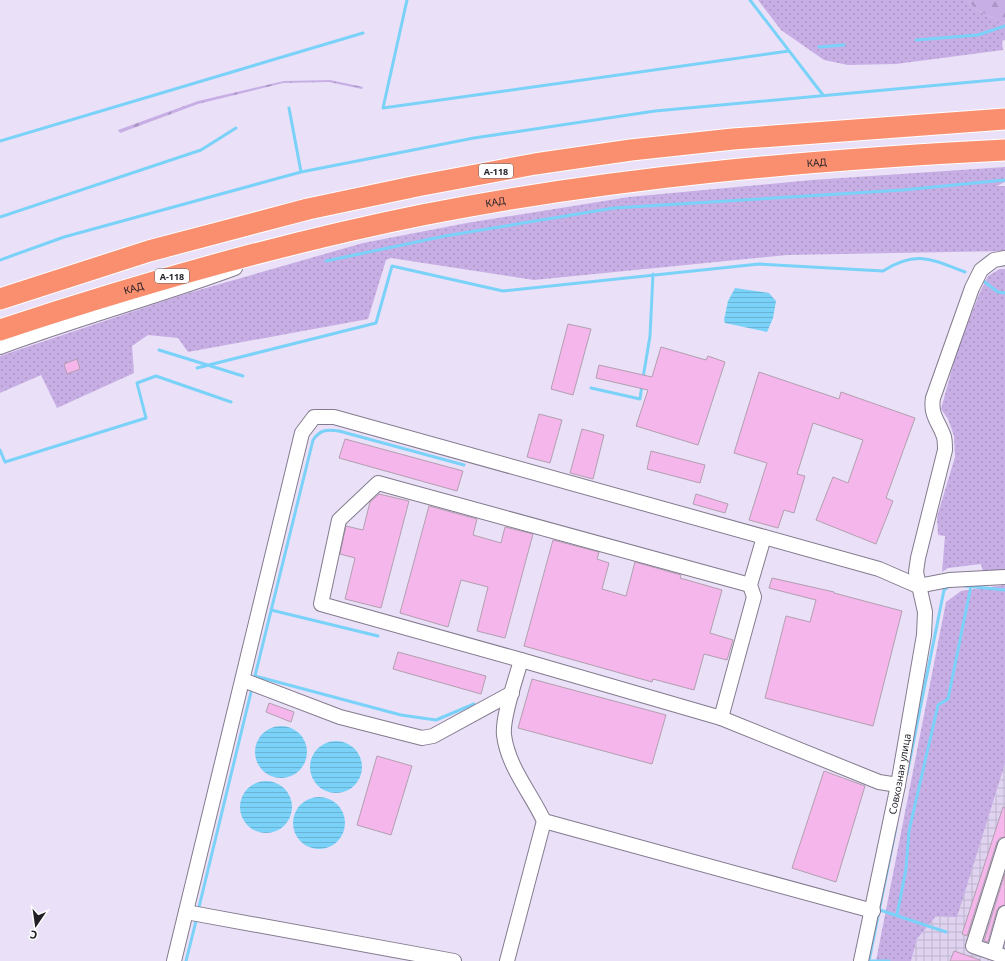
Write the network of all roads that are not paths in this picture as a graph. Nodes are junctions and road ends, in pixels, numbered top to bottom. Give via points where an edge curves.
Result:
1 (1005, 119) edge
2 (1005, 150) edge
3 (317, 238) junction
4 (1005, 258) edge
5 (0, 299) edge
6 (0, 330) edge
7 (0, 347) edge
8 (764, 537) junction
9 (1005, 577) edge
10 (750, 585) junction
11 (918, 586) junction
12 (521, 660) junction
13 (243, 680) junction
14 (512, 693) junction
15 (721, 718) junction
16 (898, 785) junction
17 (544, 821) junction
18 (1005, 845) edge
19 (873, 911) junction
20 (1005, 913) edge
21 (184, 919) junction
22 (993, 956) edge
23 (174, 961) edge
24 (454, 961) edge
25 (507, 961) edge
26 (861, 961) edge

1 - 5 highway, А-118 via 733,140 631,150 535,164 278,216 149,251
2 - 3 highway, КАД / А-118 via 748,168 642,180 547,193 424,215
3 - 6 highway, КАД / А-118 via 157,280
3 - 7 street via 186,286
4 - 11 street, Совхозная улица via 994,260 981,270 972,288 933,398 934,418 944,436 945,450 918,558
8 - 10 street
8 - 11 street via 879,569
8 - 13 street via 334,417 314,418 302,433
9 - 11 street via 949,580
10 - 12 street via 378,483 339,520 321,604
10 - 15 street via 754,597
11 - 16 street, Совхозная улица via 925,612 924,635
12 - 14 street
12 - 15 street
13 - 14 street via 340,718 422,738 433,736
13 - 21 street
14 - 17 street via 504,735 513,765
15 - 16 street via 879,782
16 - 19 street, Совхозная улица
17 - 19 street
17 - 25 street
18 - 22 street via 973,946
19 - 26 street, Совхозная улица
20 - 22 street
21 - 23 street
21 - 24 street

